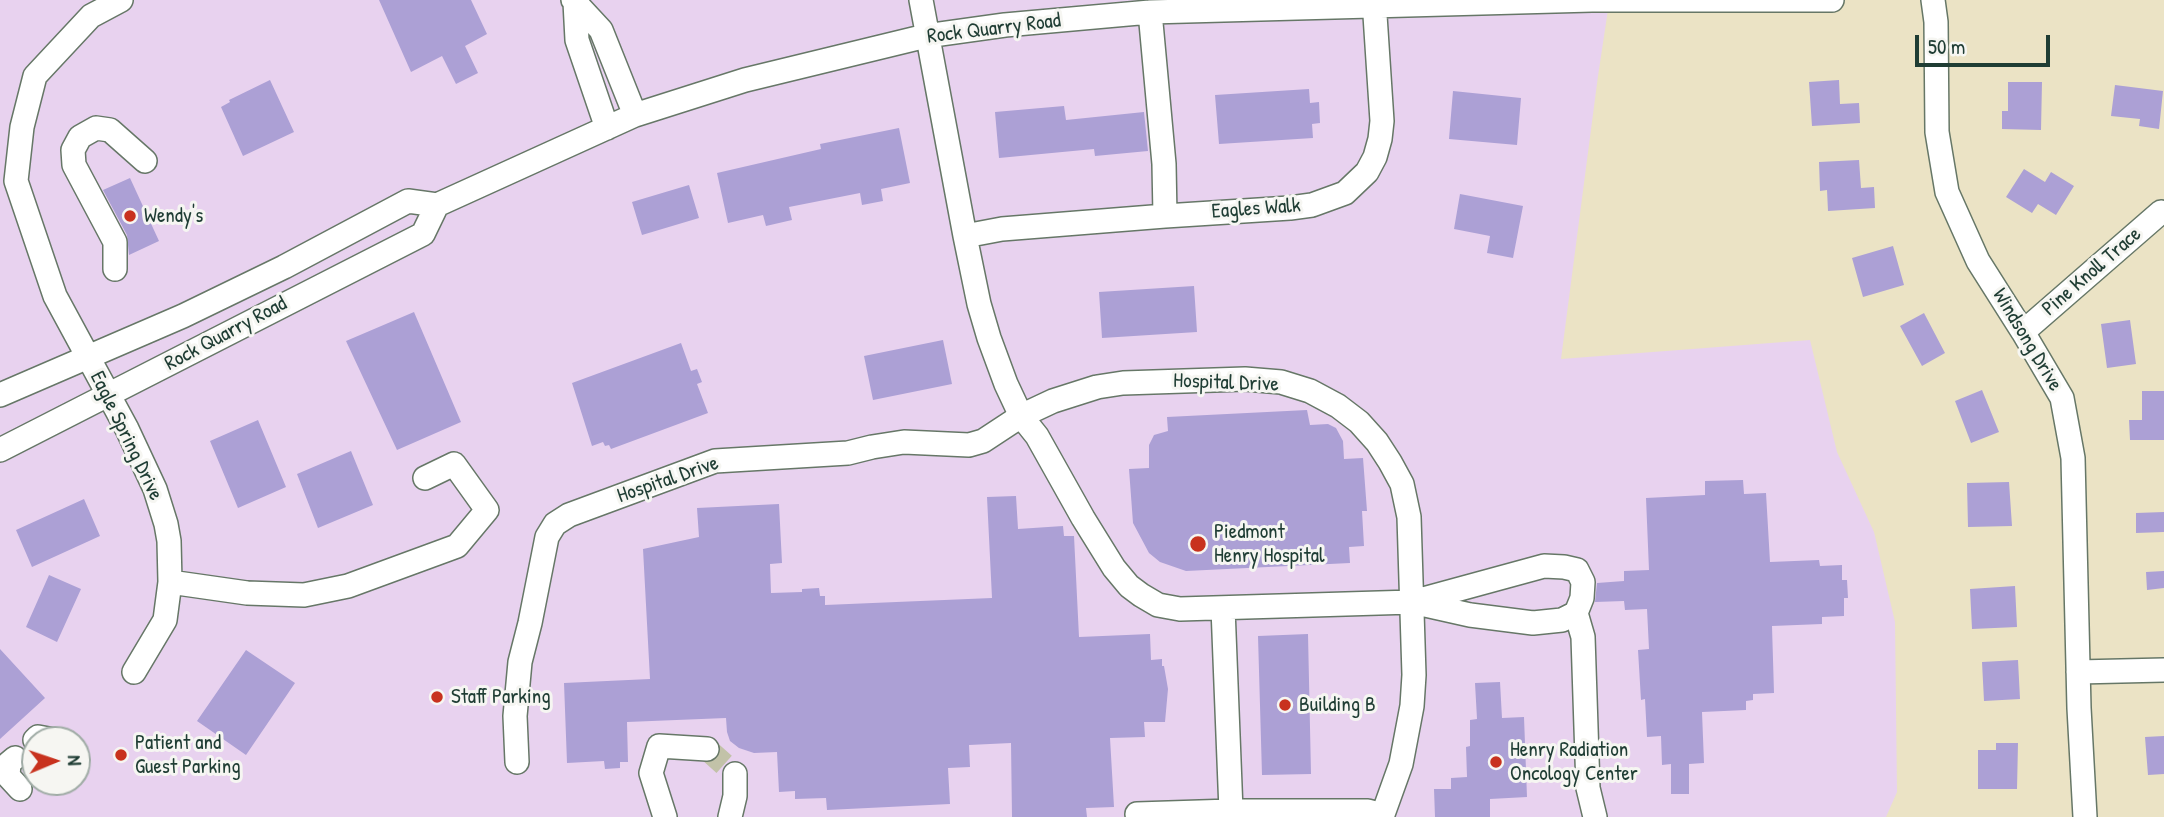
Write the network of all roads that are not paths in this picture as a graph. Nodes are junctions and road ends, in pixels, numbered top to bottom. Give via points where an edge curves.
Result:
1 (121, 0) edge
2 (921, 0) edge
3 (1632, 0) edge
4 (1832, 0) edge
5 (1933, 0) edge
6 (574, 1) edge
7 (1374, 2) edge
8 (1150, 12) junction
9 (926, 36) junction
10 (635, 115) junction
11 (607, 128) junction
12 (145, 161) dead end
13 (8, 180) edge
14 (437, 205) junction
15 (2161, 212) dead end
16 (1165, 216) junction
17 (965, 236) junction
18 (114, 269) dead end
19 (2023, 332) junction
20 (88, 359) junction
21 (0, 395) edge
22 (108, 395) junction
23 (1021, 416) junction
24 (0, 450) edge
25 (425, 478) dead end
26 (170, 582) junction
27 (1412, 602) junction
28 (1223, 608) junction
29 (1576, 613) junction
30 (2164, 670) edge
31 (134, 672) dead end
32 (2078, 672) junction
33 (707, 749) tunnel mouth
34 (15, 758) dead end
35 (517, 762) dead end
36 (735, 774) dead end
37 (20, 789) dead end
38 (1231, 811) junction
39 (1137, 814) dead end
40 (1382, 816) edge
41 (665, 817) edge
42 (730, 817) edge
43 (1595, 817) edge
44 (2085, 817) edge

1 - 13 street via 91,16 35,76
2 - 9 street
3 - 4 street, Rock Quarry Road
3 - 7 street, Rock Quarry Road
5 - 19 street, Windsong Drive via 1937,132 1947,192 1978,261
6 - 10 street via 601,30
6 - 11 street via 577,40
7 - 8 street, Rock Quarry Road
7 - 16 street, Eagles Walk via 1381,131 1371,165 1351,189 1301,207
8 - 9 street, Rock Quarry Road
8 - 16 street
9 - 10 street, Rock Quarry Road via 745,80
9 - 17 street
10 - 11 street, Rock Quarry Road
11 - 14 street, Rock Quarry Road
12 - 18 street via 110,130 96,128 80,137 73,150 74,165 115,242
13 - 20 street, Eagle Spring Drive via 55,296
14 - 20 street, Rock Quarry Road via 408,201 284,267
14 - 22 street, Rock Quarry Road via 423,234
15 - 19 street, Pine Knoll Trace
16 - 17 street, Eagles Walk
17 - 23 street via 989,338
19 - 32 street, Windsong Drive via 2062,398 2073,458
20 - 21 street, Rock Quarry Road
20 - 22 street, Eagle Spring Drive
22 - 24 street, Rock Quarry Road
22 - 26 street, Eagle Spring Drive via 155,489 169,541
23 - 27 street, Hospital Drive via 1075,393 1123,383 1245,379 1281,382 1310,391 1359,422 1402,484 1409,517
23 - 28 street via 1129,586 1158,605
23 - 35 street, Hospital Drive via 984,441 969,445 904,442 848,453 715,461 555,524 547,537 520,662
25 - 26 street via 454,464 487,510 457,546 348,586 304,595 247,593
26 - 31 street, Eagle Spring Drive via 165,620
27 - 28 street
27 - 29 street via 1533,623 1562,620
27 - 29 street via 1544,566 1564,567 1577,570 1583,582
27 - 40 street, Hospital Drive via 1412,706 1401,764
28 - 38 street
29 - 43 street via 1583,638 1588,788
30 - 32 street
32 - 44 street, Windsong Drive
33 - 41 street via 659,746 651,773
34 - 37 street via 9,763 8,776
36 - 42 street
38 - 39 street
38 - 40 street via 1368,811

